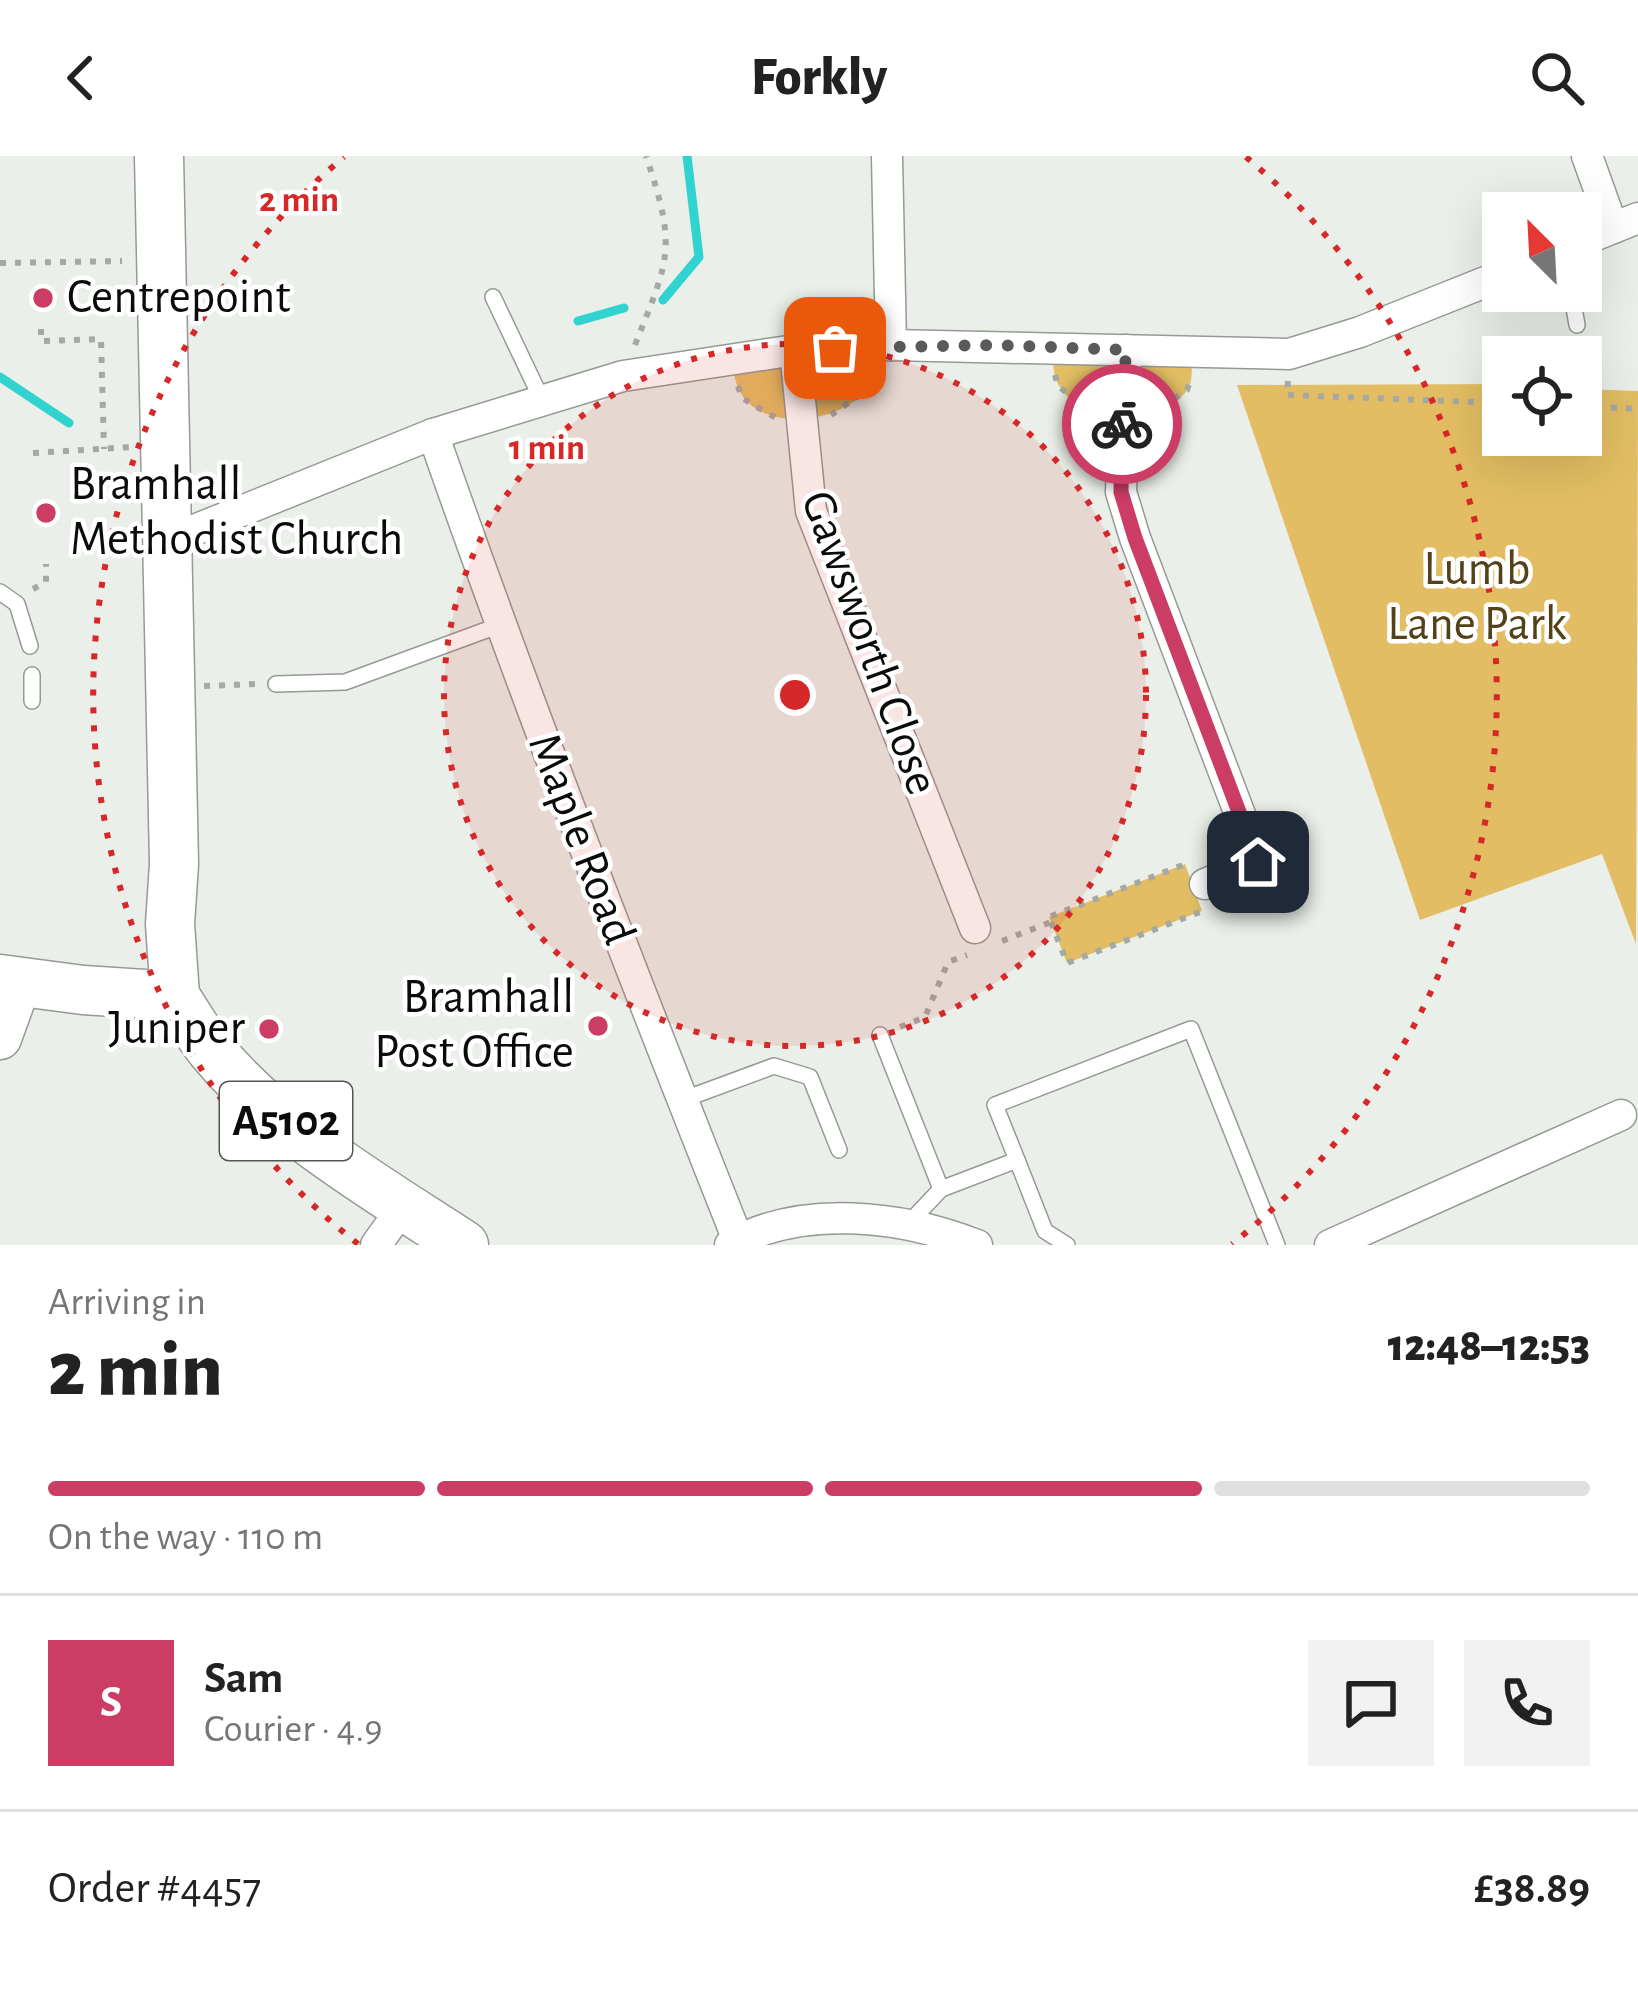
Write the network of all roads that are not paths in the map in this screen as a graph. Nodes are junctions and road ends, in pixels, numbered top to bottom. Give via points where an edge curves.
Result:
1 (159, 156) edge
2 (887, 156) edge
3 (1587, 156) edge
4 (1626, 223) edge
5 (1482, 283) edge
6 (493, 297) dead end
7 (1575, 312) edge
8 (1577, 325) dead end
9 (891, 345) junction
10 (795, 350) junction
11 (1126, 350) junction
12 (541, 398) junction
13 (433, 434) junction
14 (167, 541) junction
15 (0, 592) edge
16 (500, 625) junction
17 (30, 646) dead end
18 (32, 675) dead end
19 (275, 684) road end
20 (32, 701) dead end
21 (1199, 890) road end
22 (978, 943) road end
23 (10, 981) edge
24 (175, 996) junction
25 (880, 1035) road end
26 (0, 1038) edge
27 (682, 1100) junction
28 (1621, 1115) dead end
29 (839, 1150) dead end
30 (1017, 1160) junction
31 (941, 1189) junction
32 (909, 1223) junction
33 (390, 1226) edge
34 (734, 1243) edge
35 (464, 1245) edge
36 (977, 1245) edge
37 (1067, 1245) edge
38 (1277, 1245) edge
39 (1330, 1245) edge

1 - 14 main road
2 - 9 street
3 - 4 street
5 - 11 street via 1289,354
6 - 12 lane
7 - 8 lane
9 - 10 street
9 - 11 street
10 - 12 street via 623,376
10 - 22 street, Gawsworth Close via 811,511
11 - 21 street via 1121,492 1258,862
12 - 13 street
13 - 14 street
13 - 16 street, Maple Road
14 - 24 main road
15 - 17 lane via 17,604
16 - 19 lane via 345,682
16 - 27 street, Maple Road
18 - 20 lane
23 - 24 main road
23 - 26 main road
24 - 33 main road, A5102 via 212,1050
25 - 31 lane
27 - 29 lane via 774,1066 810,1077
27 - 34 street, Maple Road
28 - 39 street
30 - 31 lane
30 - 37 lane via 1045,1231
30 - 38 lane via 995,1105 1192,1029
31 - 32 lane
32 - 34 street via 814,1220
32 - 36 street
33 - 35 main road, A5102

